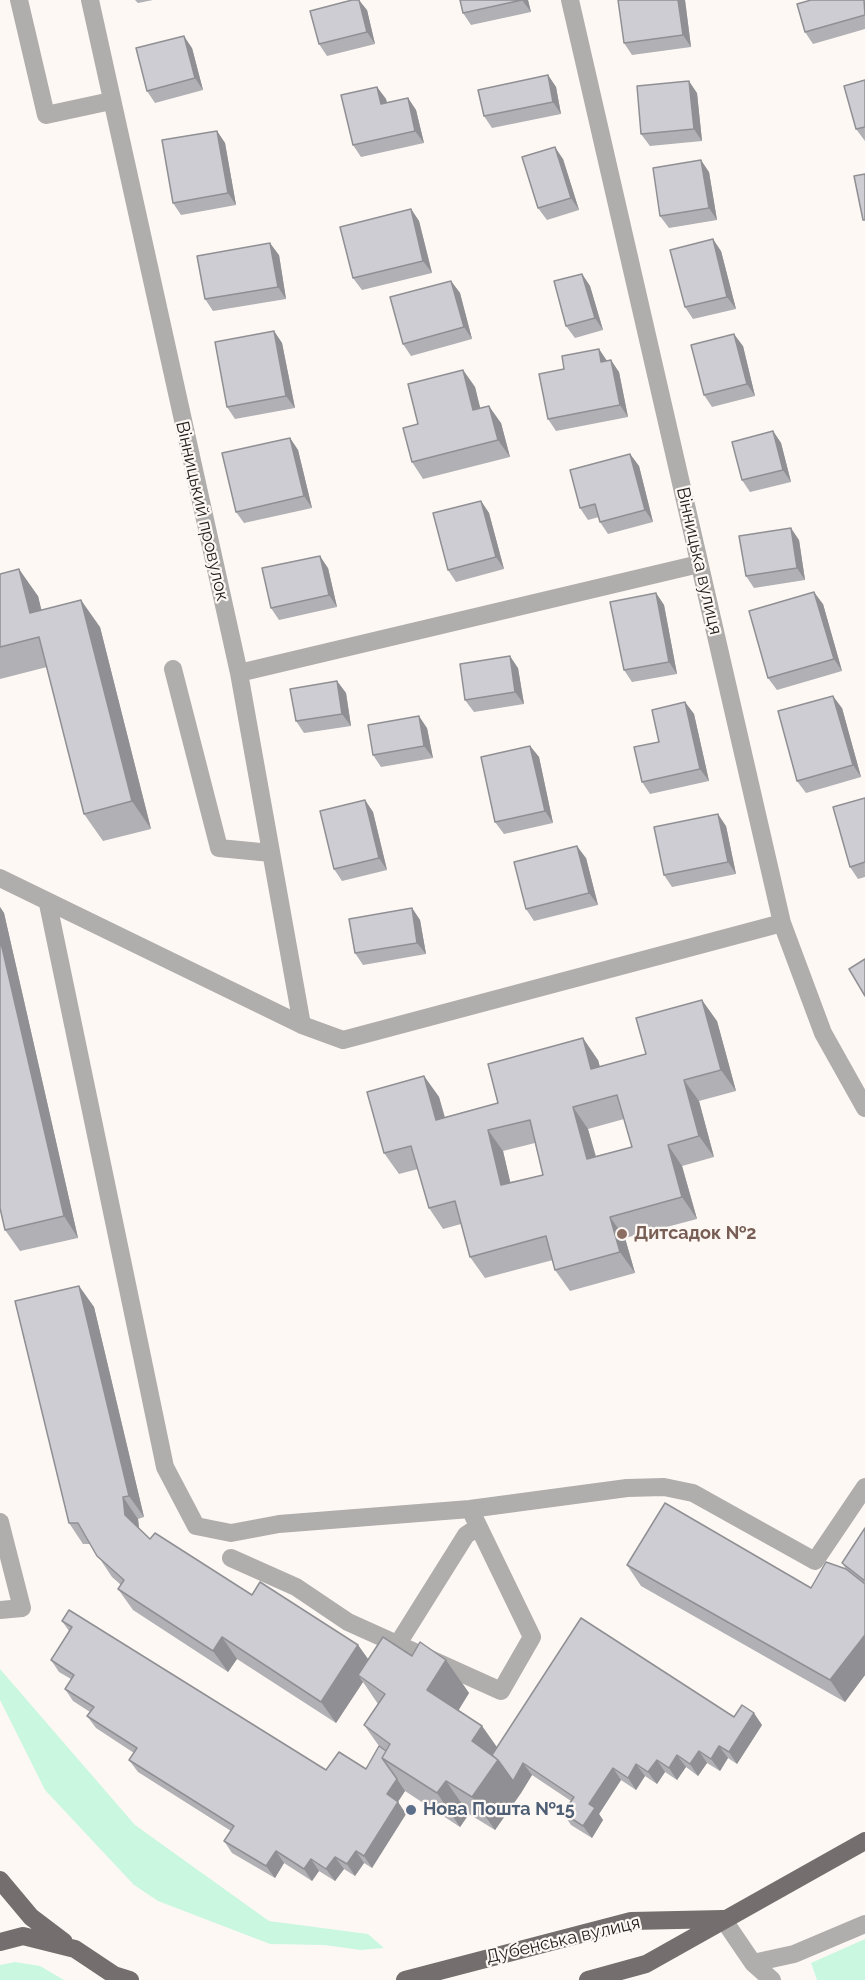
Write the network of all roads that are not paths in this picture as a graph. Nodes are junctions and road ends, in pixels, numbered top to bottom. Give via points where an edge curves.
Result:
1 (19, 0) edge
2 (90, 0) edge
3 (570, 0) edge
4 (111, 101) junction
5 (699, 564) junction
6 (174, 669) dead end
7 (239, 674) junction
8 (271, 853) junction
9 (0, 878) edge
10 (48, 904) junction
11 (782, 922) junction
12 (302, 1025) junction
13 (865, 1108) edge
14 (865, 1487) edge
15 (470, 1509) junction
16 (0, 1522) edge
17 (478, 1527) junction
18 (231, 1558) dead end
19 (0, 1610) edge
20 (399, 1642) junction
21 (865, 1841) edge
22 (0, 1880) edge
23 (723, 1919) junction
24 (865, 1924) edge
25 (0, 1941) edge
26 (75, 1949) junction
27 (753, 1963) junction
28 (120, 1978) edge
29 (405, 1980) edge
30 (588, 1980) edge
31 (772, 1980) edge

1 - 4 street via 46,115
2 - 4 street, Вінницький провулок
3 - 5 street, Вінницька вулиця
4 - 7 street, Вінницький провулок
5 - 7 street
5 - 11 street, Вінницька вулиця
6 - 8 street via 219,848
7 - 8 street, Вінницький провулок
8 - 12 street, Вінницький провулок
9 - 10 street
10 - 12 street
10 - 15 street via 165,1467 196,1526 231,1533 279,1524
11 - 12 street via 343,1040
11 - 13 street, Вінницька вулиця via 824,1033
14 - 15 street via 814,1561 693,1494 664,1487 627,1488
15 - 17 street
16 - 19 street via 22,1608
17 - 20 street via 466,1535
17 - 20 street via 532,1637 501,1690
18 - 20 street via 296,1587 348,1622
21 - 23 main road, Дубенська вулиця
22 - 26 main road via 31,1917
23 - 27 street
23 - 29 main road, Дубенська вулиця via 631,1921
23 - 30 main road, Дубенська вулиця via 646,1964
24 - 27 street via 794,1954
25 - 26 main road via 23,1936
26 - 28 main road
27 - 31 street

